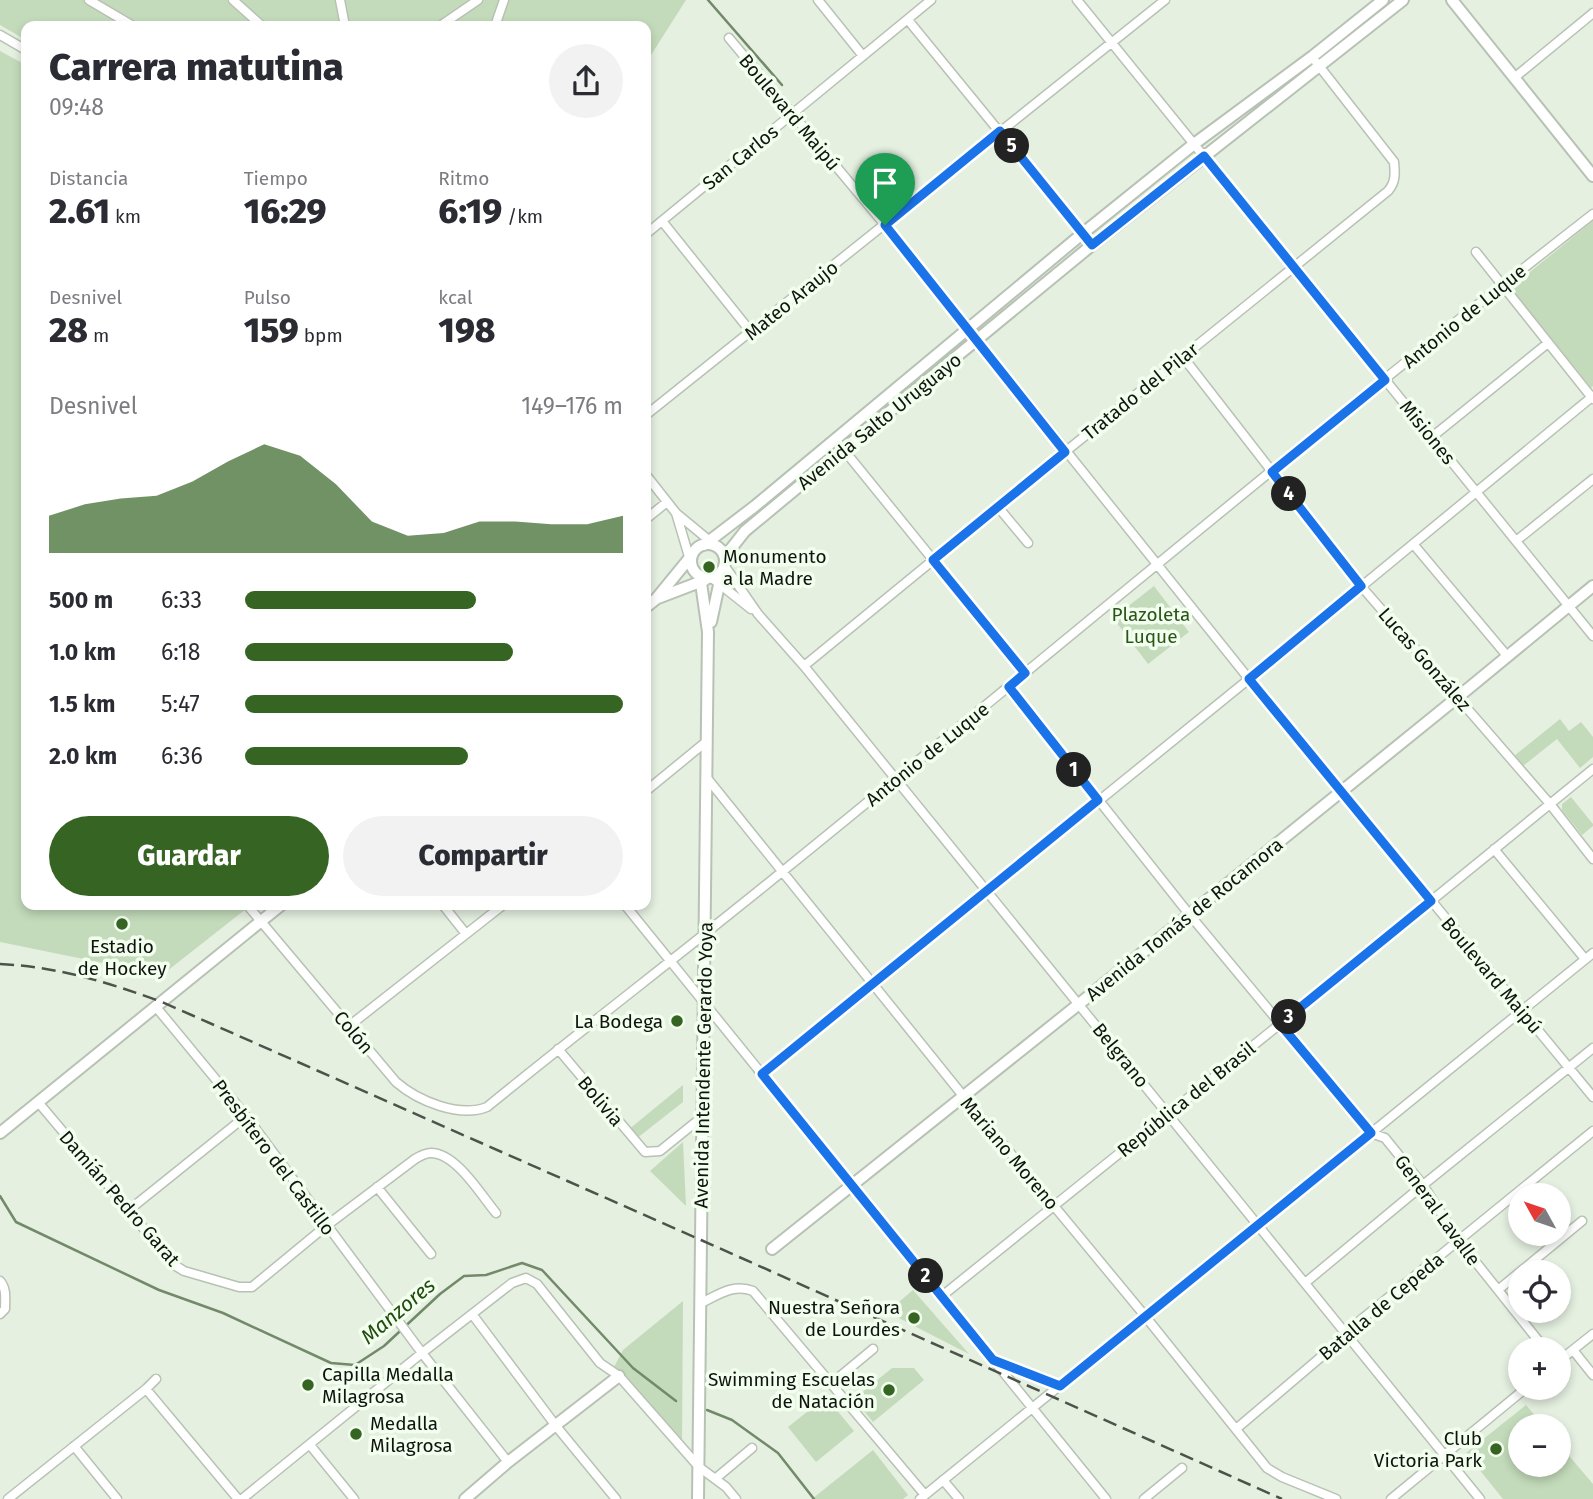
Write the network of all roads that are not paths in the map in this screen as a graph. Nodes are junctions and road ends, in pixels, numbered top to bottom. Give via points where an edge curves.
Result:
1 (89, 0) edge
2 (233, 0) edge
3 (340, 0) edge
4 (478, 0) edge
5 (504, 0) edge
6 (818, 0) edge
7 (931, 0) edge
8 (1077, 0) edge
9 (1165, 0) edge
10 (1383, 0) edge
11 (1403, 0) edge
12 (1452, 0) edge
13 (1593, 13) edge
14 (908, 20) junction
15 (125, 21) edge
16 (256, 21) edge
17 (344, 21) edge
18 (447, 21) edge
19 (497, 21) edge
20 (0, 35) edge
21 (729, 38) dead end
22 (1111, 43) junction
23 (21, 47) edge
24 (863, 56) junction
25 (1313, 56) junction
26 (1320, 67) junction
27 (1514, 78) junction
28 (792, 115) junction
29 (1000, 131) junction
30 (1194, 144) junction
31 (1204, 156) junction
32 (1593, 176) edge
33 (1593, 214) edge
34 (662, 221) junction
35 (885, 225) junction
36 (651, 230) edge
37 (1082, 234) junction
38 (1092, 245) junction
39 (1476, 252) dead end
40 (1294, 267) junction
41 (1502, 285) junction
42 (968, 329) junction
43 (751, 331) junction
44 (977, 341) junction
45 (1548, 343) junction
46 (1183, 357) junction
47 (1385, 380) junction
48 (1592, 397) edge
49 (651, 411) edge
50 (1432, 437) junction
51 (835, 439) junction
52 (844, 449) junction
53 (1065, 452) junction
54 (1272, 472) junction
55 (1593, 479) edge
56 (651, 481) edge
57 (1477, 493) junction
58 (667, 502) junction
59 (998, 507) junction
60 (676, 513) junction
61 (651, 515) edge
62 (1516, 541) junction
63 (1028, 543) dead end
64 (710, 544) junction
65 (1413, 545) junction
66 (691, 558) junction
67 (933, 560) junction
68 (1157, 566) junction
69 (714, 574) junction
70 (1361, 586) junction
71 (1593, 586) edge
72 (656, 599) junction
73 (651, 603) edge
74 (1569, 606) junction
75 (758, 614) junction
76 (708, 632) junction
77 (1593, 636) edge
78 (1508, 657) junction
79 (804, 666) junction
80 (1025, 673) junction
81 (1249, 679) junction
82 (1009, 687) junction
83 (1458, 697) junction
84 (707, 741) junction
85 (1593, 769) edge
86 (707, 778) junction
87 (896, 779) junction
88 (651, 787) edge
89 (1341, 792) junction
90 (1098, 800) junction
91 (1550, 804) junction
92 (1494, 849) junction
93 (1593, 859) edge
94 (782, 872) junction
95 (988, 891) junction
96 (1431, 901) junction
97 (251, 910) edge
98 (274, 910) edge
99 (447, 910) edge
100 (497, 910) edge
101 (629, 910) edge
102 (1189, 914) junction
103 (260, 921) junction
104 (705, 933) junction
105 (466, 934) junction
106 (1593, 953) edge
107 (1585, 959) junction
108 (671, 961) junction
109 (872, 984) junction
110 (703, 1003) junction
111 (1079, 1004) junction
112 (156, 1007) junction
113 (1522, 1010) junction
114 (1280, 1024) junction
115 (349, 1026) junction
116 (1593, 1048) edge
117 (558, 1049) junction
118 (1569, 1068) junction
119 (762, 1074) junction
120 (964, 1097) junction
121 (1593, 1097) edge
122 (38, 1102) junction
123 (487, 1107) joint
124 (1168, 1114) junction
125 (246, 1116) junction
126 (702, 1117) junction
127 (1593, 1131) edge
128 (0, 1133) edge
129 (1371, 1133) junction
130 (1423, 1185) junction
131 (852, 1186) junction
132 (377, 1187) junction
133 (1053, 1206) junction
134 (129, 1210) junction
135 (496, 1213) dead end
136 (1582, 1220) dead end
137 (1258, 1224) junction
138 (326, 1226) junction
139 (1459, 1241) junction
140 (772, 1249) dead end
141 (431, 1254) dead end
142 (0, 1281) edge
143 (1305, 1283) junction
144 (1498, 1290) junction
145 (942, 1296) junction
146 (701, 1303) junction
147 (2, 1312) edge
148 (472, 1314) junction
149 (1145, 1316) junction
150 (1346, 1332) junction
151 (1593, 1334) edge
152 (1535, 1337) edge
153 (873, 1349) dead end
154 (1573, 1350) joint
155 (422, 1353) junction
156 (993, 1360) junction
157 (1593, 1375) edge
158 (619, 1376) junction
159 (156, 1378) dead end
160 (831, 1383) junction
161 (1060, 1386) junction
162 (146, 1389) junction
163 (1511, 1400) edge
164 (1032, 1408) junction
165 (556, 1426) junction
166 (1236, 1429) junction
167 (310, 1445) junction
168 (74, 1446) junction
169 (752, 1448) dead end
170 (1445, 1455) junction
171 (508, 1462) junction
172 (699, 1467) junction
173 (1181, 1468) dead end
174 (715, 1479) junction
175 (943, 1480) junction
176 (923, 1497) edge
177 (8, 1499) edge
178 (117, 1499) edge
179 (240, 1499) edge
180 (355, 1499) edge
181 (465, 1499) edge
182 (616, 1499) edge
183 (698, 1499) edge
184 (736, 1499) edge
185 (959, 1499) edge
186 (1106, 1499) edge
187 (1144, 1499) edge
188 (1336, 1499) edge
189 (1391, 1499) edge
190 (1480, 1499) edge

1 - 15 street
2 - 16 street
3 - 17 street
4 - 18 street
5 - 19 street
6 - 24 street
7 - 14 street, San Carlos
8 - 22 street, Misiones
9 - 22 street, Mateo Araujo
10 - 25 main road, Avenida Salto Uruguayo
11 - 26 main road, Avenida Salto Uruguayo
12 - 27 main road
13 - 27 street
14 - 24 street, San Carlos
14 - 29 street
20 - 23 street
21 - 28 street, Boulevard Maipú
22 - 29 street, Mateo Araujo
22 - 30 street, Misiones
24 - 28 street, San Carlos
25 - 26 street
25 - 30 main road, Avenida Salto Uruguayo
26 - 31 main road, Avenida Salto Uruguayo
26 - 40 street, Tratado del Pilar via 1394,162 1395,174 1388,191
27 - 32 main road
28 - 34 street, San Carlos
28 - 35 street, Boulevard Maipú
29 - 35 street, Mateo Araujo
29 - 37 street
30 - 31 street, Misiones
30 - 37 main road, Avenida Salto Uruguayo
31 - 38 main road, Avenida Salto Uruguayo
31 - 40 street, Misiones
33 - 41 street, Antonio de Luque
34 - 36 street, San Carlos
34 - 43 street
35 - 42 street, Boulevard Maipú
35 - 43 street, Mateo Araujo
37 - 38 street
37 - 42 main road, Avenida Salto Uruguayo
38 - 44 main road, Avenida Salto Uruguayo
39 - 41 street
40 - 46 street, Tratado del Pilar
40 - 47 street, Misiones
41 - 45 street
41 - 47 street, Antonio de Luque
42 - 44 street, Boulevard Maipú
42 - 51 main road, Avenida Salto Uruguayo
43 - 49 street, Mateo Araujo
44 - 52 main road, Avenida Salto Uruguayo
44 - 53 street, Boulevard Maipú
45 - 48 street
45 - 50 street
46 - 53 street, Tratado del Pilar
46 - 54 street, Lucas González
47 - 50 street, Misiones
47 - 54 street, Antonio de Luque
48 - 57 street
50 - 57 street, Misiones
51 - 52 street
51 - 64 main road, Avenida Salto Uruguayo
52 - 67 street
52 - 69 main road, Avenida Salto Uruguayo via 745,531
53 - 59 street, Tratado del Pilar
53 - 68 street, Boulevard Maipú
54 - 68 street, Antonio de Luque
54 - 70 street, Lucas González
55 - 62 street
56 - 58 street
57 - 62 street, Misiones
57 - 65 street
58 - 60 street
58 - 61 street
59 - 63 street
59 - 67 street, Tratado del Pilar
60 - 64 street
60 - 66 street
62 - 74 street, Misiones
64 - 66 main road, Avenida Salto Uruguayo
64 - 69 main road via 723,554
65 - 70 street
65 - 78 street
66 - 69 main road via 696,573
66 - 72 main road
67 - 79 street, Tratado del Pilar
67 - 80 street
68 - 80 street, Antonio de Luque
68 - 81 street, Boulevard Maipú
69 - 72 main road
69 - 75 street, Belgrano
69 - 75 street, Belgrano
69 - 76 main road, Avenida Intendente Gerardo Yoya
69 - 76 main road, Avenida Intendente Gerardo Yoya
70 - 81 street
70 - 83 street, Lucas González
71 - 74 main road, Avenida Tomás de Rocamora
72 - 73 main road
74 - 77 street, Misiones
74 - 78 main road, Avenida Tomás de Rocamora
75 - 79 street, Belgrano
76 - 84 main road, Avenida Intendente Gerardo Yoya
78 - 83 main road, Avenida Tomás de Rocamora
79 - 87 street, Belgrano
80 - 82 street, Antonio de Luque
81 - 89 street, Boulevard Maipú
81 - 90 street
82 - 87 street, Antonio de Luque
82 - 90 street, General Lavalle
83 - 89 main road, Avenida Tomás de Rocamora
83 - 91 street, Lucas González
84 - 86 main road, Avenida Intendente Gerardo Yoya
84 - 88 street
85 - 91 street, República del Brasil
86 - 94 street, Mariano Moreno
86 - 104 main road, Avenida Intendente Gerardo Yoya
87 - 94 street, Antonio de Luque
87 - 95 street, Belgrano
89 - 96 street, Boulevard Maipú
89 - 102 main road, Avenida Tomás de Rocamora
90 - 95 street
90 - 102 street, General Lavalle
91 - 92 street, República del Brasil
91 - 93 street, Lucas González
92 - 96 street, República del Brasil
92 - 107 street
94 - 104 street, Antonio de Luque
94 - 109 street, Mariano Moreno
95 - 109 street
95 - 111 street, Belgrano
96 - 113 street, Boulevard Maipú
96 - 114 street, República del Brasil
97 - 103 street, Colón
98 - 103 main road
99 - 105 street
100 - 105 street
101 - 108 street
102 - 111 main road, Avenida Tomás de Rocamora
102 - 114 street, General Lavalle
103 - 112 main road
103 - 115 street, Colón
104 - 108 street, Antonio de Luque
104 - 110 main road, Avenida Intendente Gerardo Yoya
105 - 115 street
106 - 107 street
107 - 113 street
108 - 110 street
108 - 117 street, Antonio de Luque
109 - 119 street
109 - 120 street, Mariano Moreno
110 - 119 street
110 - 126 main road, Avenida Intendente Gerardo Yoya
111 - 120 main road, Avenida Tomás de Rocamora
111 - 124 street, Belgrano
112 - 122 main road
112 - 125 street, Presbítero del Castillo
113 - 118 street, Boulevard Maipú
113 - 129 street
114 - 124 street, República del Brasil
114 - 129 street, General Lavalle
115 - 123 street, Colón via 408,1092 452,1110
116 - 118 street
117 - 123 street, Antonio de Luque
117 - 126 street, Bolivia via 645,1152 660,1151
118 - 121 street, Boulevard Maipú
118 - 130 street
119 - 131 street
120 - 131 main road, Avenida Tomás de Rocamora
120 - 133 street, Mariano Moreno
122 - 128 main road
122 - 134 street, Damián Pedro Garat
124 - 133 street, República del Brasil
124 - 137 street, Belgrano
125 - 134 street
125 - 138 street, Presbítero del Castillo
126 - 146 main road, Avenida Intendente Gerardo Yoya
127 - 139 street, Batalla de Cepeda
129 - 130 street, General Lavalle via 1385,1139
129 - 137 street
130 - 139 street, General Lavalle
130 - 143 street
131 - 140 main road, Avenida Tomás de Rocamora
131 - 145 street
132 - 135 street via 415,1159 438,1154 454,1161
132 - 138 street
132 - 141 street
133 - 145 street, República del Brasil
133 - 149 street, Mariano Moreno
134 - 138 street, Damián Pedro Garat via 171,1263 239,1287 252,1287
136 - 144 street
137 - 143 street, Belgrano
137 - 149 street
138 - 155 street, Presbítero del Castillo
139 - 144 street, General Lavalle
139 - 150 street, Batalla de Cepeda
142 - 147 street via 5,1294
143 - 150 street, Belgrano
144 - 152 street, General Lavalle
145 - 156 street
146 - 160 street via 732,1288 753,1291
146 - 172 main road, Avenida Intendente Gerardo Yoya
148 - 155 street
148 - 158 street via 512,1283 526,1278 537,1284 600,1363
148 - 165 street
149 - 161 street
149 - 166 street, Mariano Moreno
150 - 166 street, Batalla de Cepeda
150 - 170 street, Belgrano
151 - 154 street
153 - 160 street
154 - 157 street
155 - 167 street
155 - 171 street
156 - 161 street
156 - 164 street
158 - 165 main road
158 - 172 street
159 - 162 street
160 - 176 street
161 - 164 street
162 - 168 street
162 - 179 street
163 - 170 street
164 - 175 street
164 - 186 street
165 - 171 main road
165 - 182 street
166 - 188 street, Mariano Moreno via 1266,1468
167 - 179 street
167 - 180 street
168 - 177 street
168 - 178 street
169 - 174 street
170 - 189 street
170 - 190 street, Belgrano
171 - 181 main road
172 - 174 street
172 - 183 main road, Avenida Intendente Gerardo Yoya
173 - 187 street
174 - 184 street
175 - 176 street
175 - 185 street

